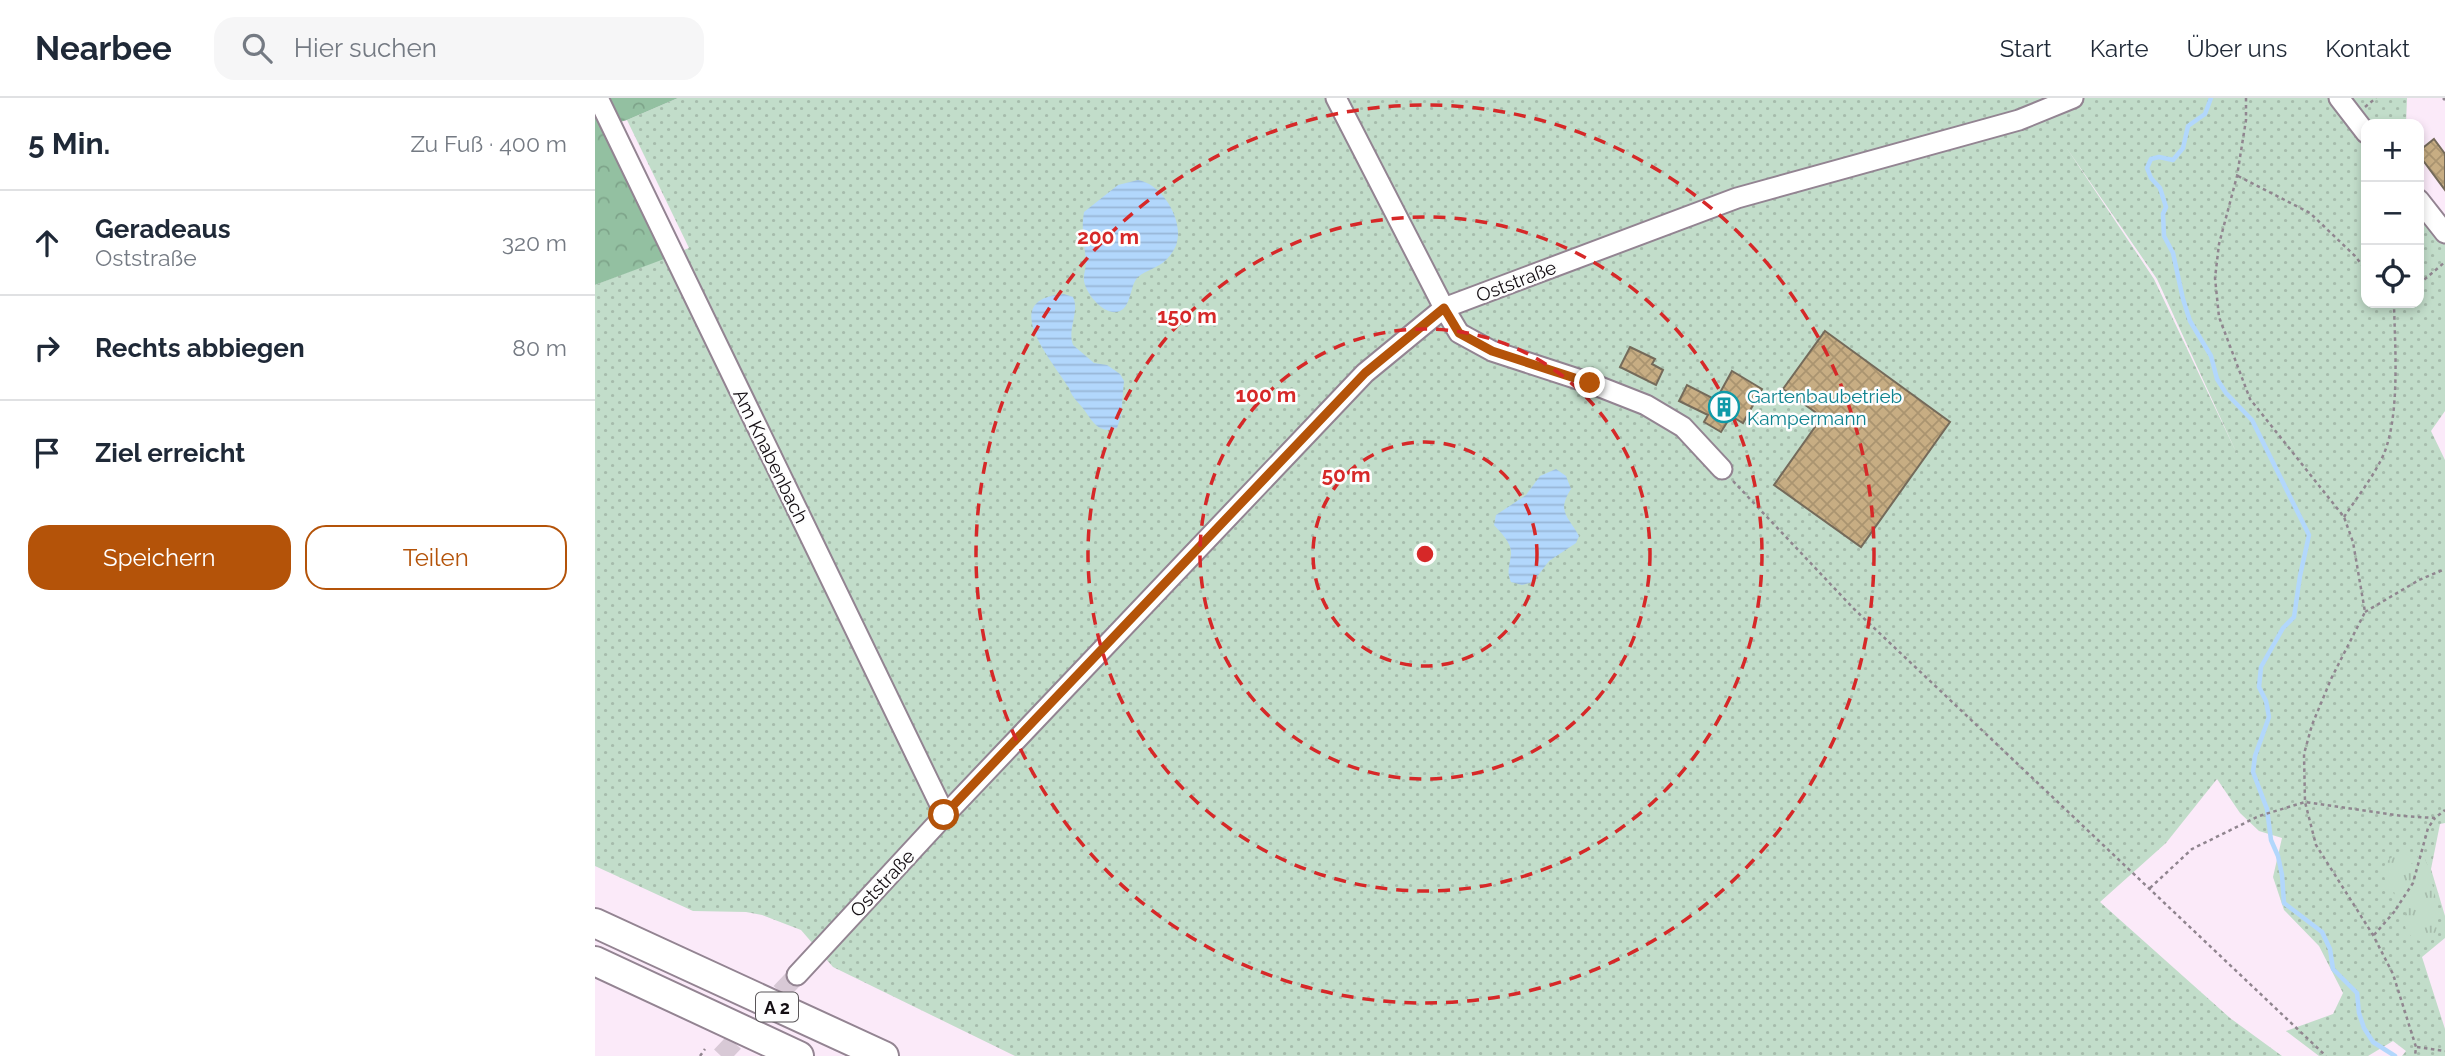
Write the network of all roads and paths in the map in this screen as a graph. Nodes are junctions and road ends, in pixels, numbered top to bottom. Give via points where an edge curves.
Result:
1 (598, 98) edge
2 (1336, 98) edge
3 (2073, 98) edge
4 (2246, 98) edge
5 (2339, 98) edge
6 (2361, 127) edge
7 (2237, 176) junction
8 (2424, 206) edge
9 (2445, 233) edge
10 (2445, 262) edge
11 (2361, 264) edge
12 (2424, 281) edge
13 (1444, 308) junction
14 (2395, 308) edge
15 (1722, 470) joint
16 (2344, 517) junction
17 (2445, 569) edge
18 (2365, 612) junction
19 (2305, 802) junction
20 (2445, 810) edge
21 (944, 815) junction
22 (2435, 818) junction
23 (2150, 888) junction
24 (2402, 903) dead end
25 (2396, 909) junction
26 (595, 923) edge
27 (2373, 936) junction
28 (595, 961) edge
29 (797, 975) tunnel mouth
30 (2416, 1047) junction
31 (705, 1049) dead end
32 (2445, 1051) edge
33 (700, 1056) edge
34 (799, 1056) edge
35 (884, 1056) edge
36 (2326, 1056) edge
37 (2414, 1056) edge

1 - 21 street, Am Knabenbach
2 - 13 street
3 - 13 street, Oststraße via 2019,120 1737,198
4 - 7 path
5 - 6 street
7 - 11 path via 2310,213
7 - 16 path via 2219,244 2215,278 2219,317 2250,399
8 - 9 street
10 - 12 path
13 - 15 street via 1459,333 1492,351 1646,405 1682,427
13 - 21 street, Oststraße via 1365,373
14 - 16 path via 2392,425 2382,461
15 - 23 path via 1854,609
16 - 18 path
17 - 18 path
18 - 19 path via 2312,725 2304,754
19 - 22 path
19 - 23 path via 2259,816 2192,849
19 - 27 path via 2316,845
20 - 22 path
21 - 29 street, Oststraße
22 - 25 path via 2413,883
23 - 36 path
24 - 25 path
25 - 27 path
26 - 35 highway, A 2
27 - 30 path via 2393,974
28 - 34 highway, A 2
30 - 32 path
30 - 37 path
31 - 33 path

